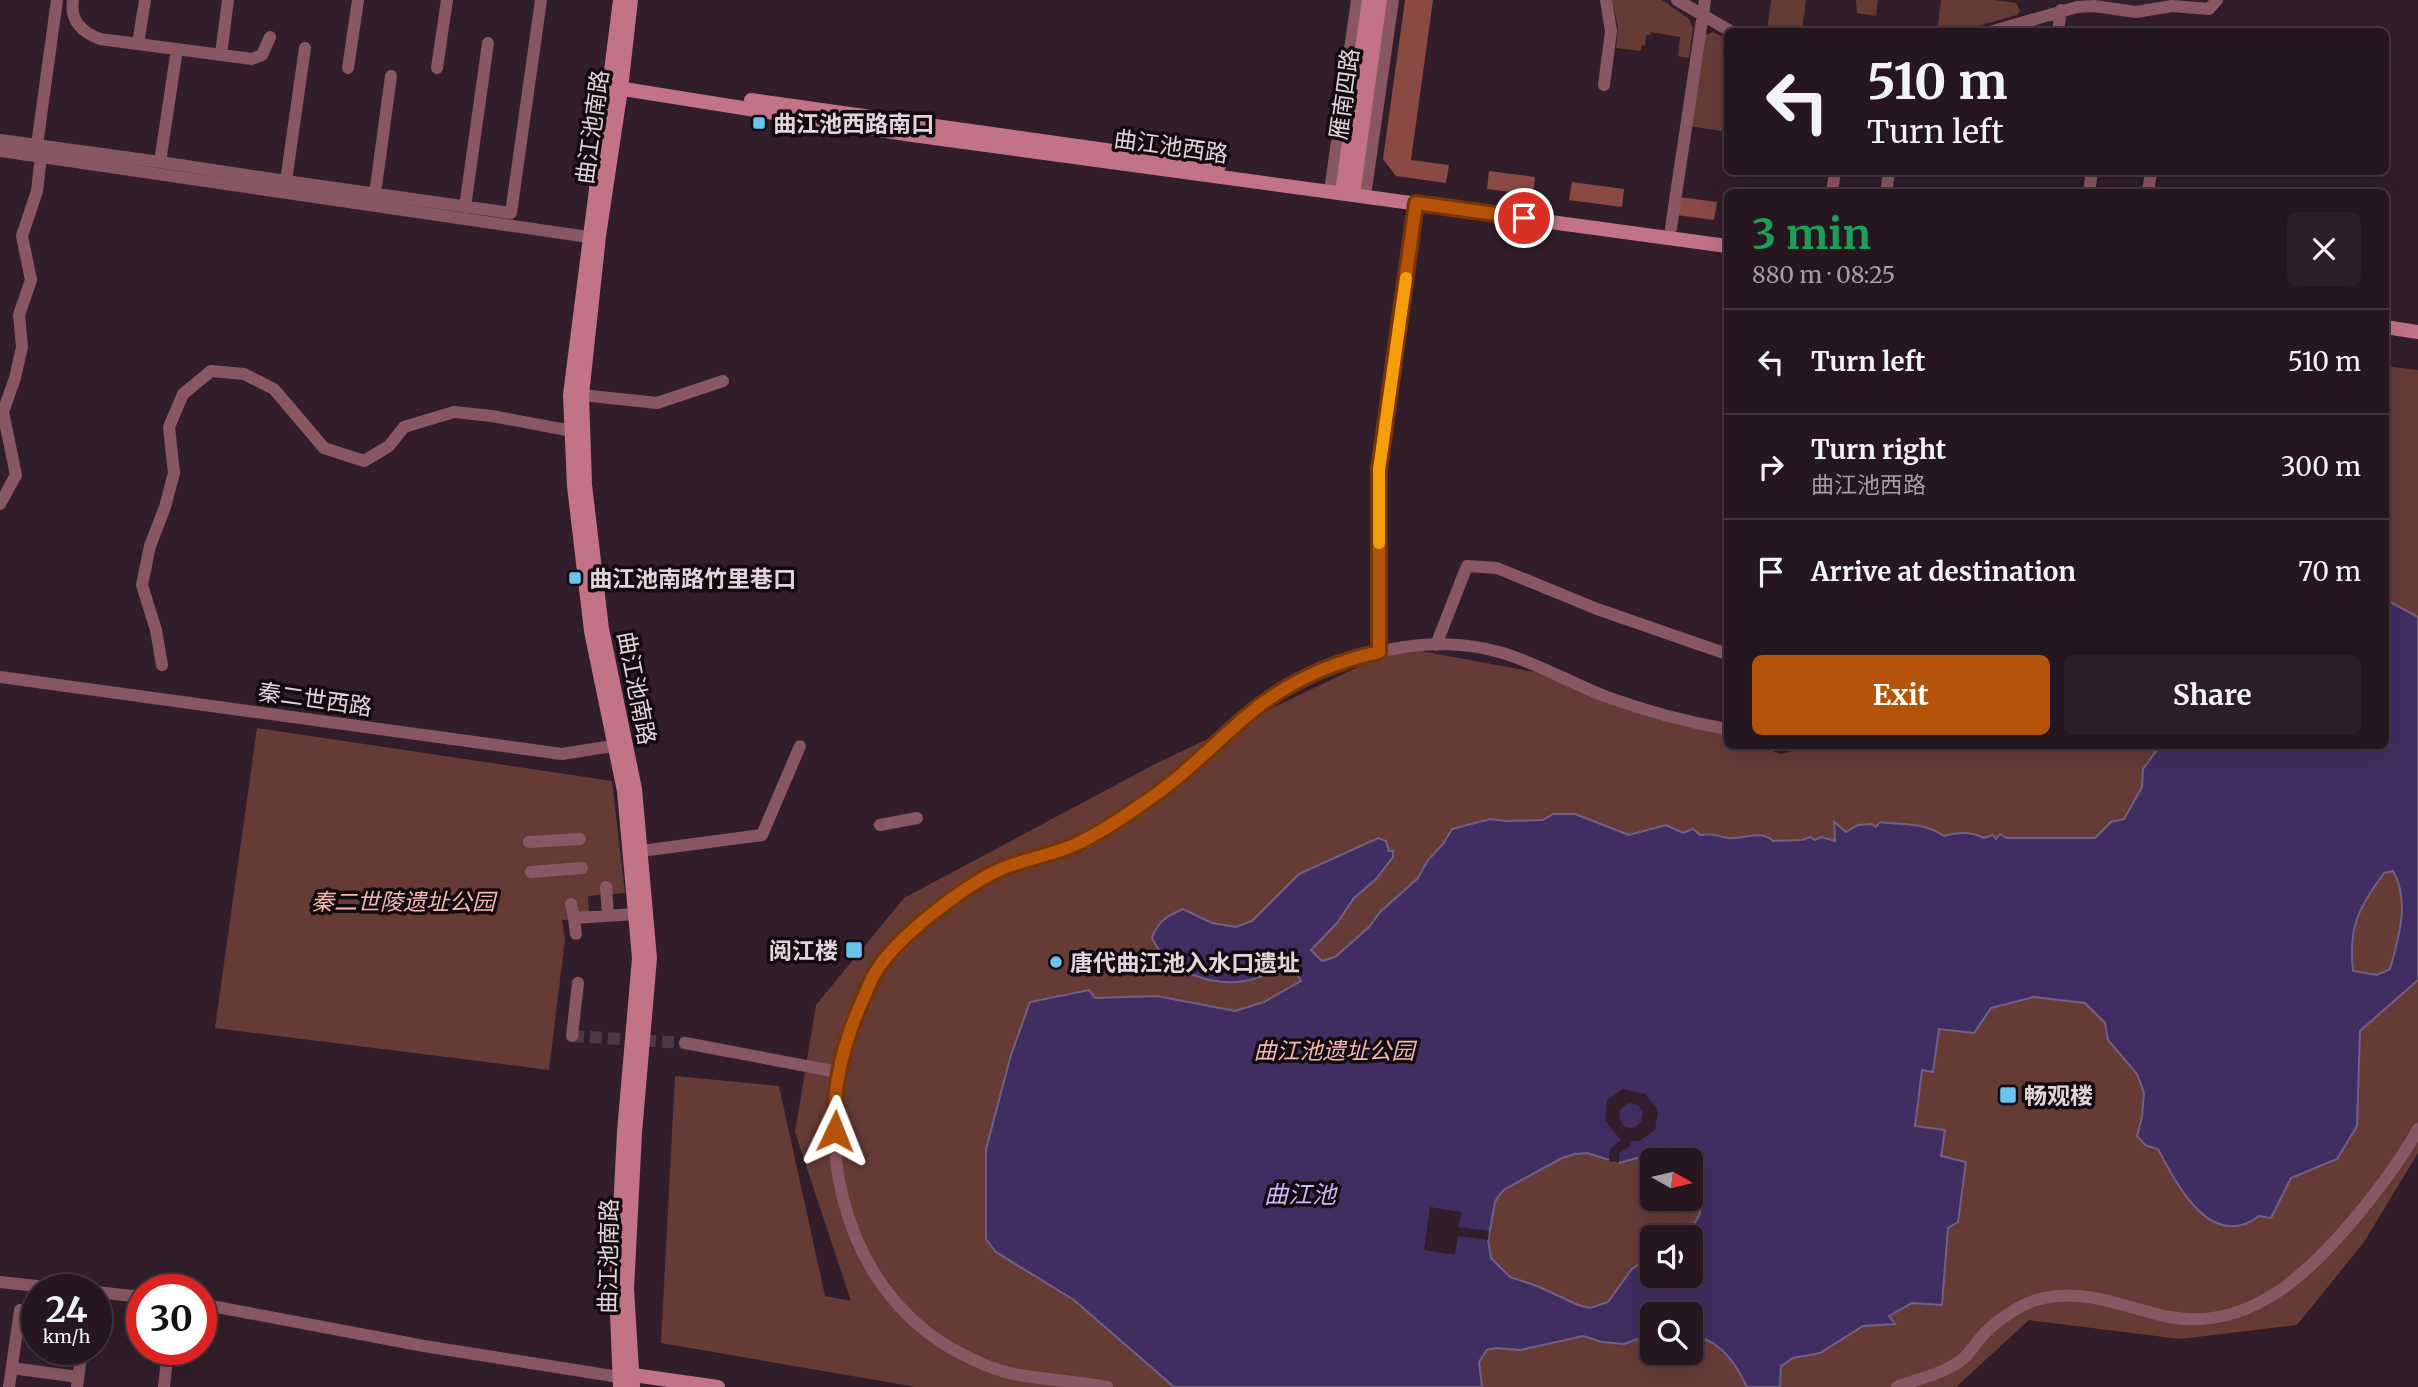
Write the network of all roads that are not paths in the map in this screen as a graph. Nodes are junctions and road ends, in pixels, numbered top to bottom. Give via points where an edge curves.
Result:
1 (57, 0) edge
2 (73, 0) edge
3 (145, 0) edge
4 (228, 0) edge
5 (358, 0) edge
6 (447, 0) edge
7 (541, 0) edge
8 (620, 0) edge
9 (631, 0) edge
10 (1357, 0) edge
11 (1370, 0) edge
12 (1380, 0) edge
13 (1393, 0) edge
14 (1606, 0) edge
15 (1677, 0) edge
16 (1705, 0) edge
17 (2217, 0) edge
18 (2118, 5) edge
19 (2061, 10) junction
20 (1701, 16) junction
21 (1724, 28) edge
22 (2003, 28) edge
23 (2059, 28) edge
24 (270, 37) dead end
25 (488, 43) dead end
26 (138, 44) junction
27 (305, 48) dead end
28 (177, 49) junction
29 (221, 54) junction
30 (348, 68) dead end
31 (437, 68) dead end
32 (391, 76) dead end
33 (616, 84) junction
34 (1604, 85) dead end
35 (0, 140) edge
36 (39, 150) junction
37 (0, 151) edge
38 (160, 162) junction
39 (1889, 175) edge
40 (286, 181) junction
41 (1887, 187) dead end
42 (1348, 189) junction
43 (375, 194) junction
44 (1416, 203) junction
45 (465, 207) junction
46 (1671, 229) junction
47 (1724, 236) edge
48 (588, 237) junction
49 (1724, 246) edge
50 (2389, 328) edge
51 (2418, 332) edge
52 (2389, 337) edge
53 (2418, 341) edge
54 (723, 381) dead end
55 (582, 395) junction
56 (572, 431) junction
57 (0, 504) edge
58 (1436, 645) junction
59 (1379, 652) junction
60 (1724, 652) edge
61 (162, 665) dead end
62 (0, 677) edge
63 (1724, 728) edge
64 (620, 746) junction
65 (800, 746) dead end
66 (917, 818) dead end
67 (880, 825) dead end
68 (580, 839) dead end
69 (529, 842) dead end
70 (640, 850) junction
71 (582, 868) dead end
72 (531, 872) dead end
73 (606, 887) dead end
74 (571, 904) dead end
75 (635, 914) junction
76 (608, 916) junction
77 (574, 918) junction
78 (576, 934) dead end
79 (578, 983) dead end
80 (572, 1036) dead end
81 (685, 1042) tunnel mouth
82 (838, 1072) junction
83 (2418, 1129) edge
84 (0, 1282) edge
85 (21, 1284) edge
86 (217, 1307) edge
87 (21, 1310) edge
88 (166, 1365) edge
89 (12, 1368) junction
90 (626, 1381) edge
91 (77, 1382) edge
92 (9, 1387) edge
93 (164, 1387) edge
94 (718, 1387) edge
95 (1107, 1387) edge
96 (1897, 1387) edge

1 - 36 street
2 - 26 street via 76,23 86,34
3 - 26 street
4 - 29 street
5 - 30 street
6 - 31 street
7 - 45 street via 511,213
8 - 33 main road, 曲江池南路
9 - 33 main road, 曲江池南路
10 - 42 street
11 - 42 main road, 雁南四路
12 - 42 main road, 雁南四路
13 - 42 street
14 - 34 street via 1611,31
15 - 20 street
16 - 20 street
17 - 18 street via 2209,9 2183,6 2147,12
18 - 19 street
19 - 22 street
19 - 23 street
20 - 21 street
20 - 46 street
24 - 29 street via 262,55 252,59
25 - 45 street
26 - 28 street
27 - 40 street
28 - 29 street
28 - 38 street
32 - 43 street
33 - 42 main road, 曲江池西路 via 905,134
33 - 48 main road, 曲江池南路
33 - 55 main road, 曲江池南路
35 - 36 street
36 - 37 street
36 - 38 street
36 - 48 street
36 - 57 street via 37,191 22,236 31,281 19,315 22,347 3,412 16,475
38 - 40 street
39 - 41 street
40 - 43 street
42 - 44 main road, 曲江池西路
42 - 46 main road, 曲江池西路
43 - 45 street
44 - 49 main road, 曲江池西路
44 - 59 street via 1379,470
46 - 47 main road, 曲江池西路
48 - 56 main road, 曲江池南路 via 570,395
50 - 51 main road
52 - 53 main road
54 - 55 street via 657,402
55 - 64 main road, 曲江池南路 via 585,485
56 - 61 street via 454,412 404,427 389,446 364,461 324,447 274,388 244,374 211,371 183,394 169,427 174,473 142,585
56 - 64 main road, 曲江池南路 via 591,631
58 - 59 street
58 - 60 street via 1467,566 1497,568 1597,609
58 - 63 street via 1499,652 1609,698
59 - 82 street via 1345,659 1310,674 1245,718 1142,805 1074,846 999,870 939,908 877,970 851,1025
62 - 64 street, 秦二世西路 via 562,754
64 - 70 main road, 曲江池南路 via 635,789
64 - 75 main road, 曲江池南路
65 - 70 street via 762,835
66 - 67 street
68 - 69 street
70 - 90 main road, 曲江池南路 via 650,958 635,1133
71 - 72 street
73 - 76 street
74 - 77 street
75 - 76 street
75 - 90 main road, 曲江池南路 via 639,958 616,1289
76 - 77 street
77 - 78 street
79 - 80 street
81 - 82 street
82 - 95 street via 834,1113 842,1196 856,1240 905,1311 954,1350 982,1363 1012,1373
83 - 96 street via 2388,1177 2335,1242 2260,1304 2194,1319 2073,1295 2044,1298 2020,1307 1986,1332 1948,1369
84 - 85 street
86 - 90 street
87 - 89 street
88 - 93 street
89 - 91 street
89 - 92 street
90 - 94 main road

